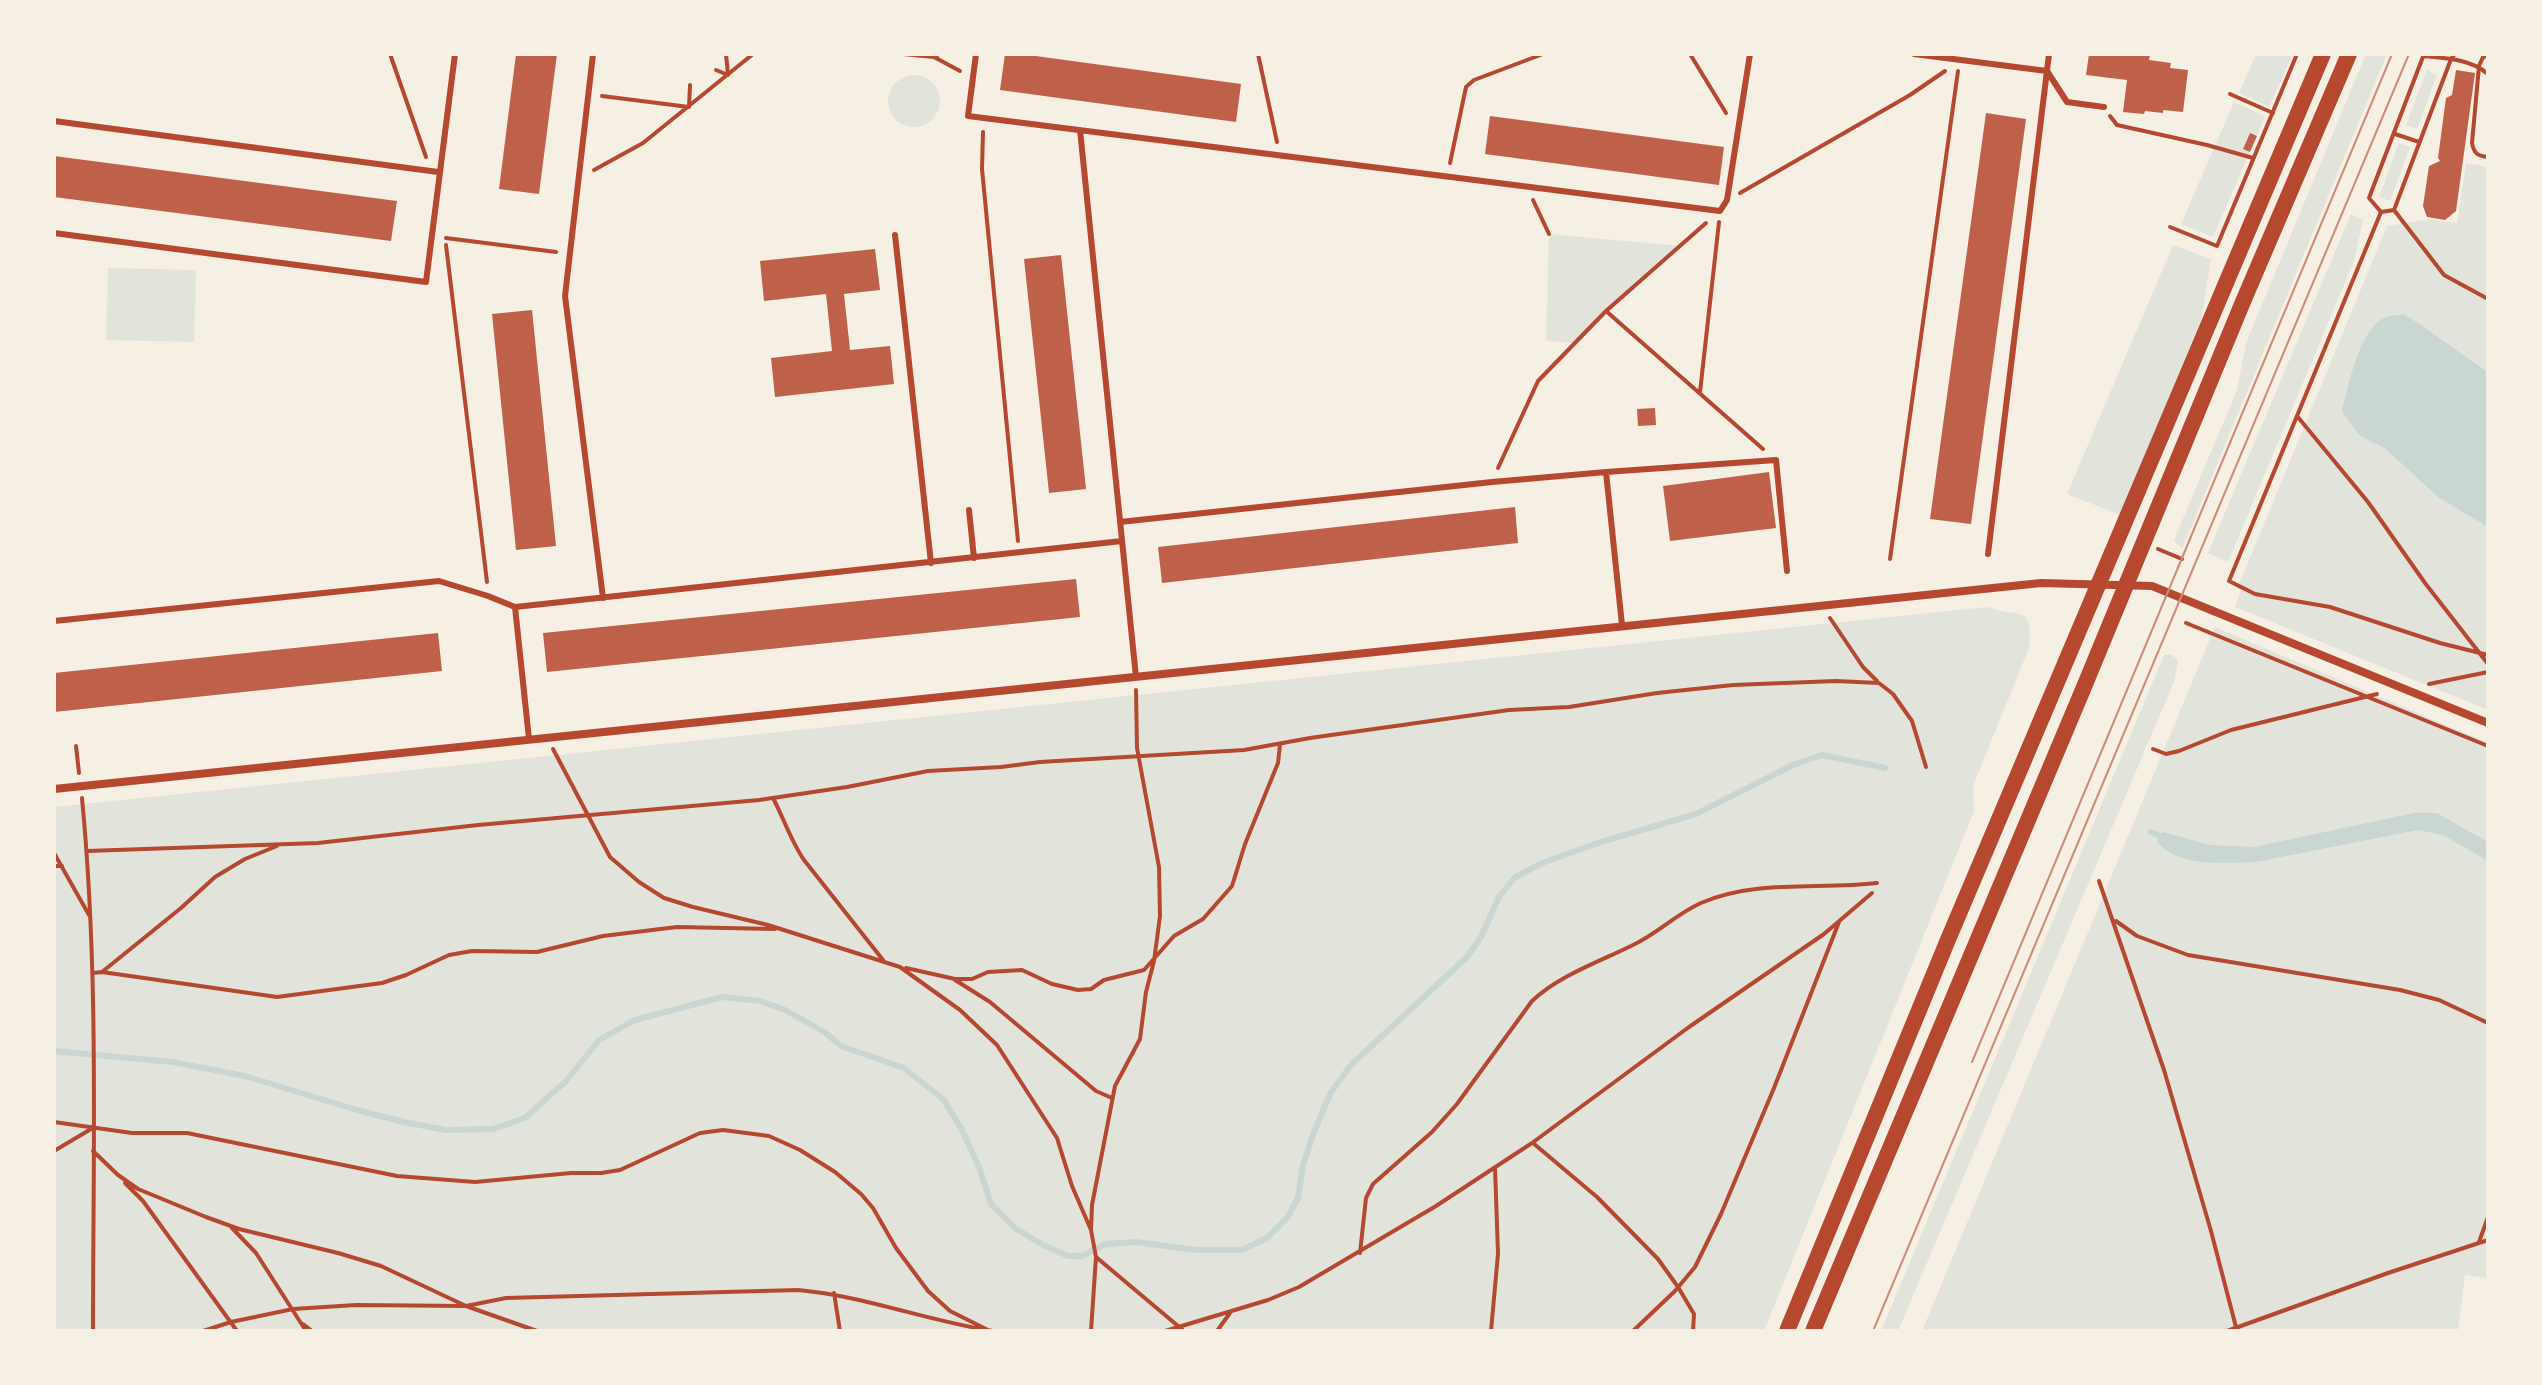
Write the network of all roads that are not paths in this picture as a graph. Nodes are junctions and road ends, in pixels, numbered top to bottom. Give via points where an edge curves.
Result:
1 (455, 54) edge
2 (593, 54) edge
3 (976, 54) edge
4 (1750, 54) edge
5 (1914, 54) edge
6 (2049, 54) edge
7 (2323, 54) edge
8 (2349, 54) edge
9 (2047, 71) junction
10 (2104, 107) road end
11 (54, 121) edge
12 (1080, 130) junction
13 (434, 172) junction
14 (54, 233) edge
15 (895, 235) dead end
16 (1606, 472) junction
17 (969, 510) dead end
18 (1120, 522) junction
19 (1122, 541) junction
20 (1988, 554) dead end
21 (974, 558) junction
22 (931, 563) junction
23 (1787, 571) dead end
24 (2099, 583) junction
25 (2127, 584) junction
26 (603, 598) junction
27 (515, 607) junction
28 (54, 621) edge
29 (1622, 625) junction
30 (1136, 677) junction
31 (2488, 723) edge
32 (529, 739) junction
33 (54, 789) edge
34 (1787, 1331) edge
35 (1813, 1331) edge

1 - 13 lane
2 - 26 lane via 565,296
3 - 12 lane via 968,116
4 - 12 lane via 1727,200 1720,211
5 - 9 lane
6 - 9 lane
7 - 24 main road
8 - 25 main road
9 - 10 lane via 2067,102
9 - 20 lane
11 - 13 lane
12 - 18 lane
13 - 14 lane via 426,282
15 - 22 lane
16 - 18 lane
16 - 23 lane via 1776,460
16 - 29 lane
17 - 21 lane
18 - 19 lane
19 - 21 lane
19 - 30 lane
21 - 22 lane
22 - 26 lane
24 - 25 street
24 - 29 street via 2041,583
24 - 34 main road
25 - 31 street via 2167,591
25 - 35 main road
26 - 27 lane
27 - 28 lane via 439,581
27 - 32 lane
29 - 30 street
30 - 32 street
32 - 33 street

